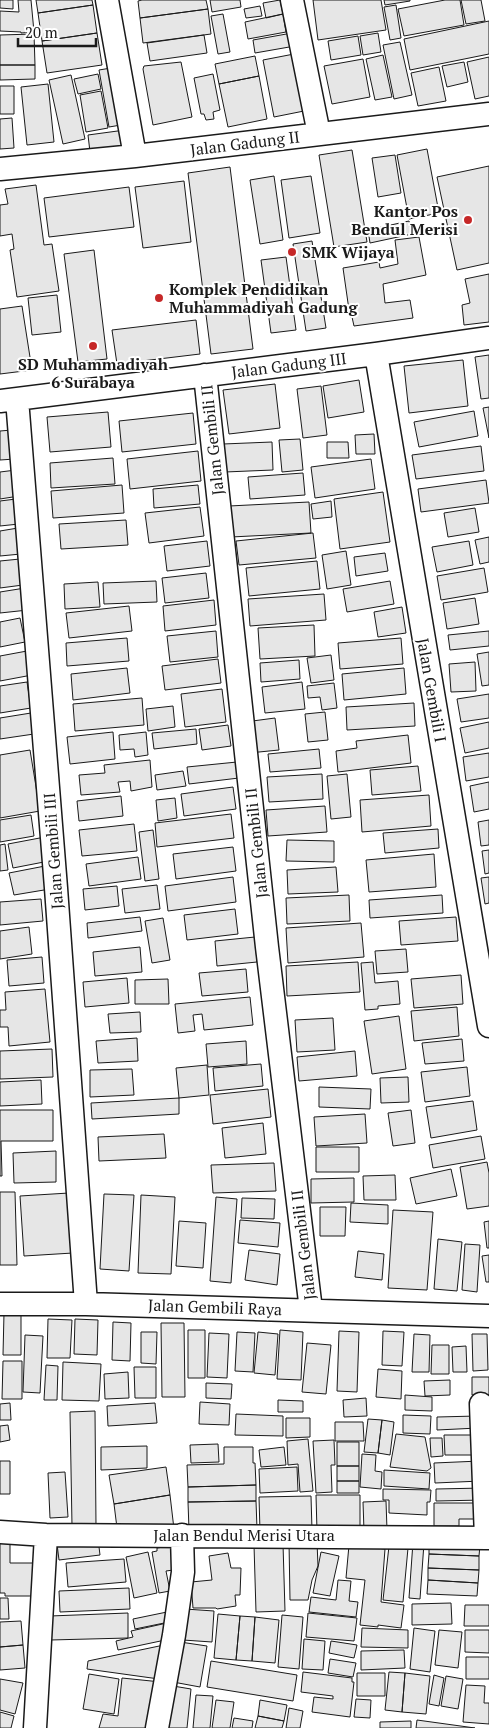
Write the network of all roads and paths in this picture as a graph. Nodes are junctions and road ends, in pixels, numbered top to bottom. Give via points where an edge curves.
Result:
1 (108, 0) edge
2 (292, 0) edge
3 (489, 114) edge
4 (319, 134) junction
5 (135, 156) junction
6 (0, 169) edge
7 (489, 338) edge
8 (376, 354) junction
9 (205, 375) junction
10 (9, 400) edge
11 (489, 1026) edge
12 (0, 1304) edge
13 (86, 1304) junction
14 (311, 1310) junction
15 (489, 1316) edge
16 (481, 1404) dead end
17 (0, 1532) edge
18 (46, 1535) junction
19 (182, 1535) junction
20 (488, 1538) edge
21 (35, 1728) edge
22 (157, 1728) edge

1 - 5 street
2 - 4 street
3 - 4 street, Jalan Gadung II
4 - 5 street, Jalan Gadung II
5 - 6 street, Jalan Gadung II
7 - 8 street, Jalan Gadung III
8 - 9 street, Jalan Gadung III
8 - 11 street, Jalan Gembili I
9 - 10 street, Jalan Gadung III
9 - 14 street, Jalan Gembili II via 267,947
10 - 13 street, Jalan Gembili III via 57,898
12 - 13 street, Jalan Gembili Raya
13 - 14 street, Jalan Gembili Raya
14 - 15 street, Jalan Gembili Raya
16 - 20 street
17 - 18 street, Jalan Bendul Merisi Utara
18 - 19 street, Jalan Bendul Merisi Utara
18 - 21 street
19 - 20 street, Jalan Bendul Merisi Utara
19 - 22 street via 183,1572

